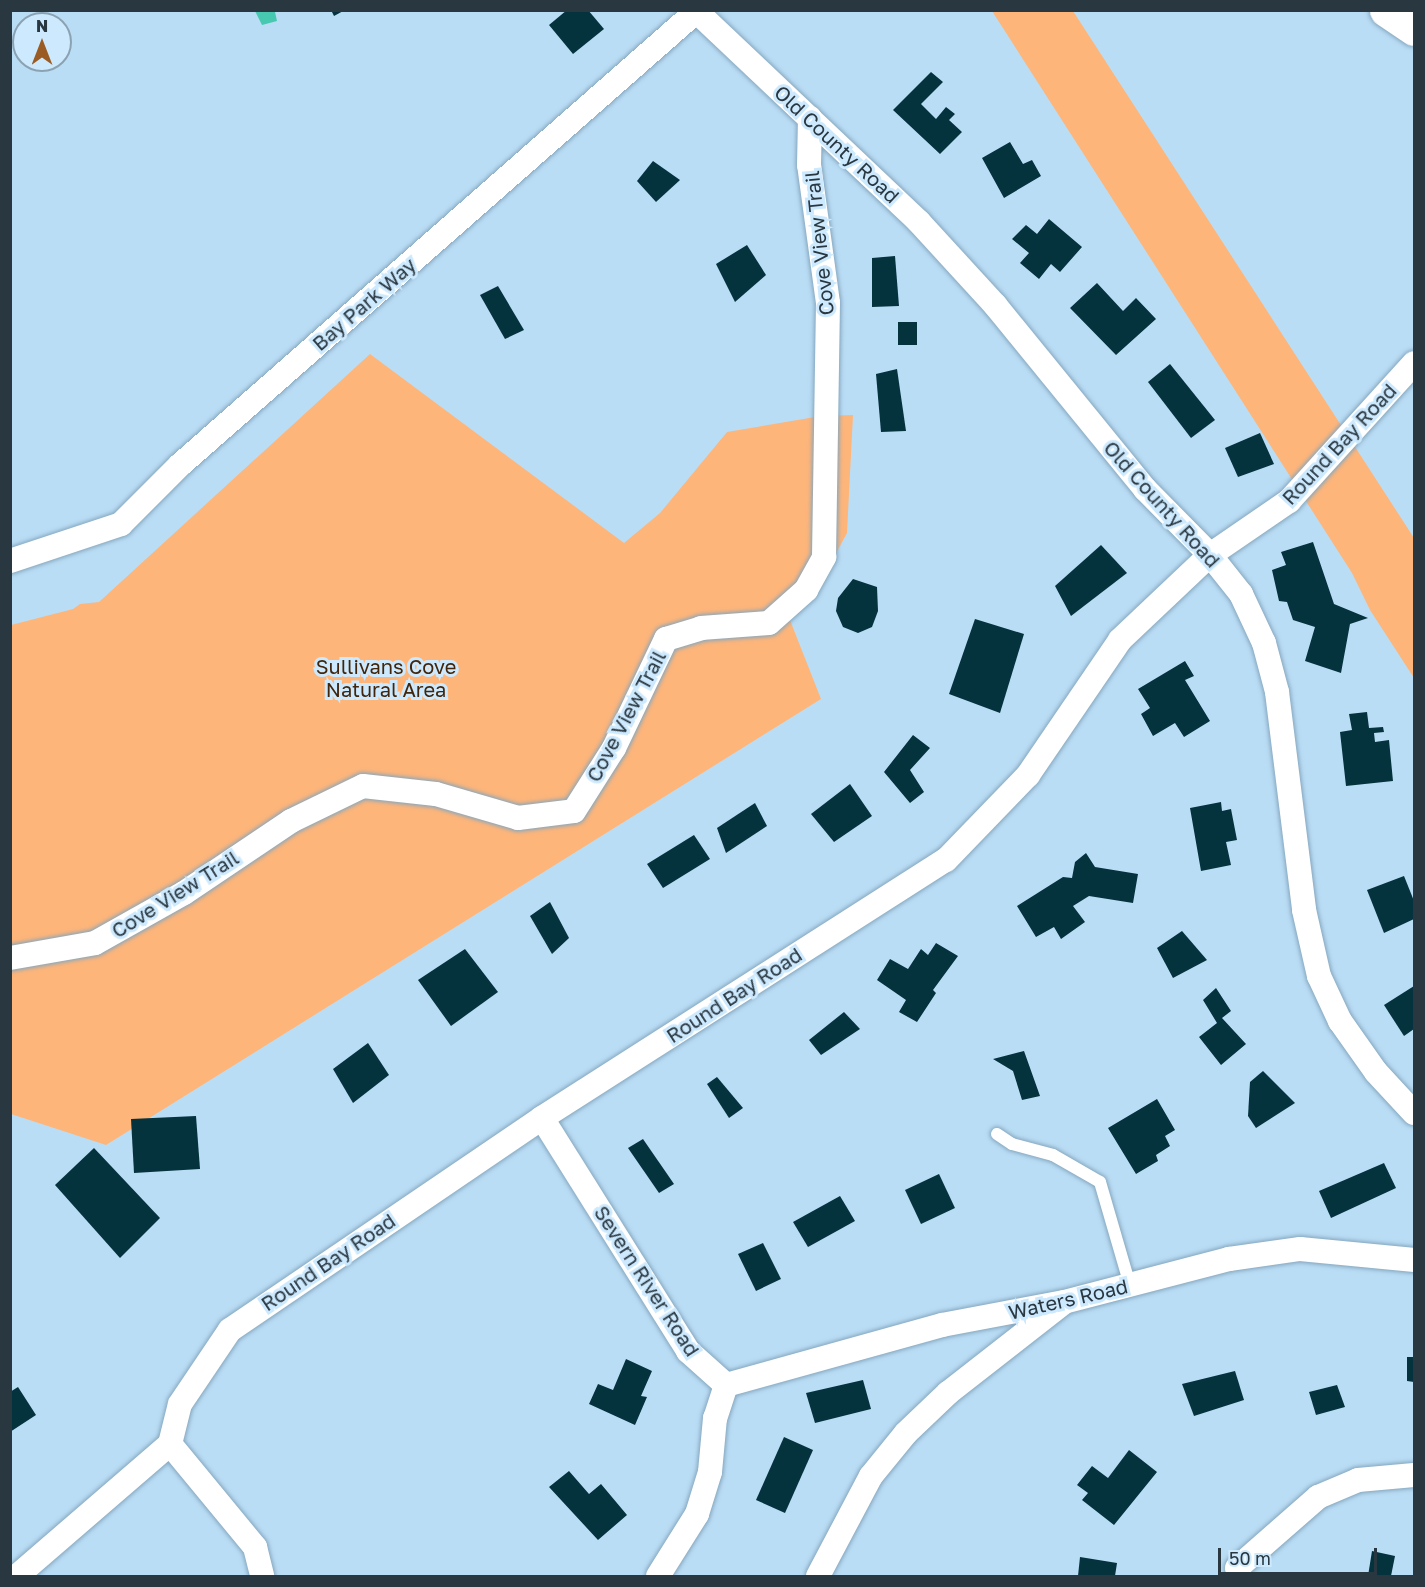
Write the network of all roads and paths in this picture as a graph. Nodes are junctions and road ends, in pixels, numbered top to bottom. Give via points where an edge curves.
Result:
1 (1386, 10) edge
2 (697, 11) edge
3 (1414, 29) edge
4 (810, 118) junction
5 (1414, 363) edge
6 (1210, 555) junction
7 (10, 561) edge
8 (10, 958) edge
9 (1414, 1113) edge
10 (542, 1118) junction
11 (997, 1134) dead end
12 (1414, 1260) edge
13 (1130, 1285) junction
14 (1064, 1302) junction
15 (726, 1385) junction
16 (170, 1444) junction
17 (1414, 1475) edge
18 (1237, 1568) dead end
19 (17, 1576) edge
20 (262, 1576) edge
21 (658, 1576) edge
22 (818, 1576) edge

1 - 3 street
2 - 4 street, Old County Road
2 - 7 street, Bay Park Way via 180,465 121,524
4 - 6 street, Old County Road via 919,222 995,305 1145,489
4 - 8 street, Cove View Trail via 809,165 828,303 824,557 806,590 769,623 701,628 666,639 614,747 574,811 518,818 436,794 363,786 291,820 184,893 95,943
5 - 6 street, Round Bay Road via 1289,501
6 - 9 street, Old County Road via 1241,594 1264,644 1277,692 1304,910 1319,976 1340,1021 1376,1072
6 - 10 street, Round Bay Road via 1120,640 1028,775 946,860
10 - 15 street, Severn River Road via 688,1352
10 - 16 street, Round Bay Road via 230,1330 180,1404
11 - 13 lane via 1012,1144 1053,1155 1100,1182
12 - 13 street, Waters Road via 1300,1249 1229,1259
13 - 14 street, Waters Road
14 - 15 street, Waters Road via 942,1325
14 - 22 street via 948,1393 906,1433 871,1476
15 - 21 street via 715,1418 711,1472 697,1514
16 - 19 street
16 - 20 street via 255,1547
17 - 18 street via 1358,1480 1318,1497

